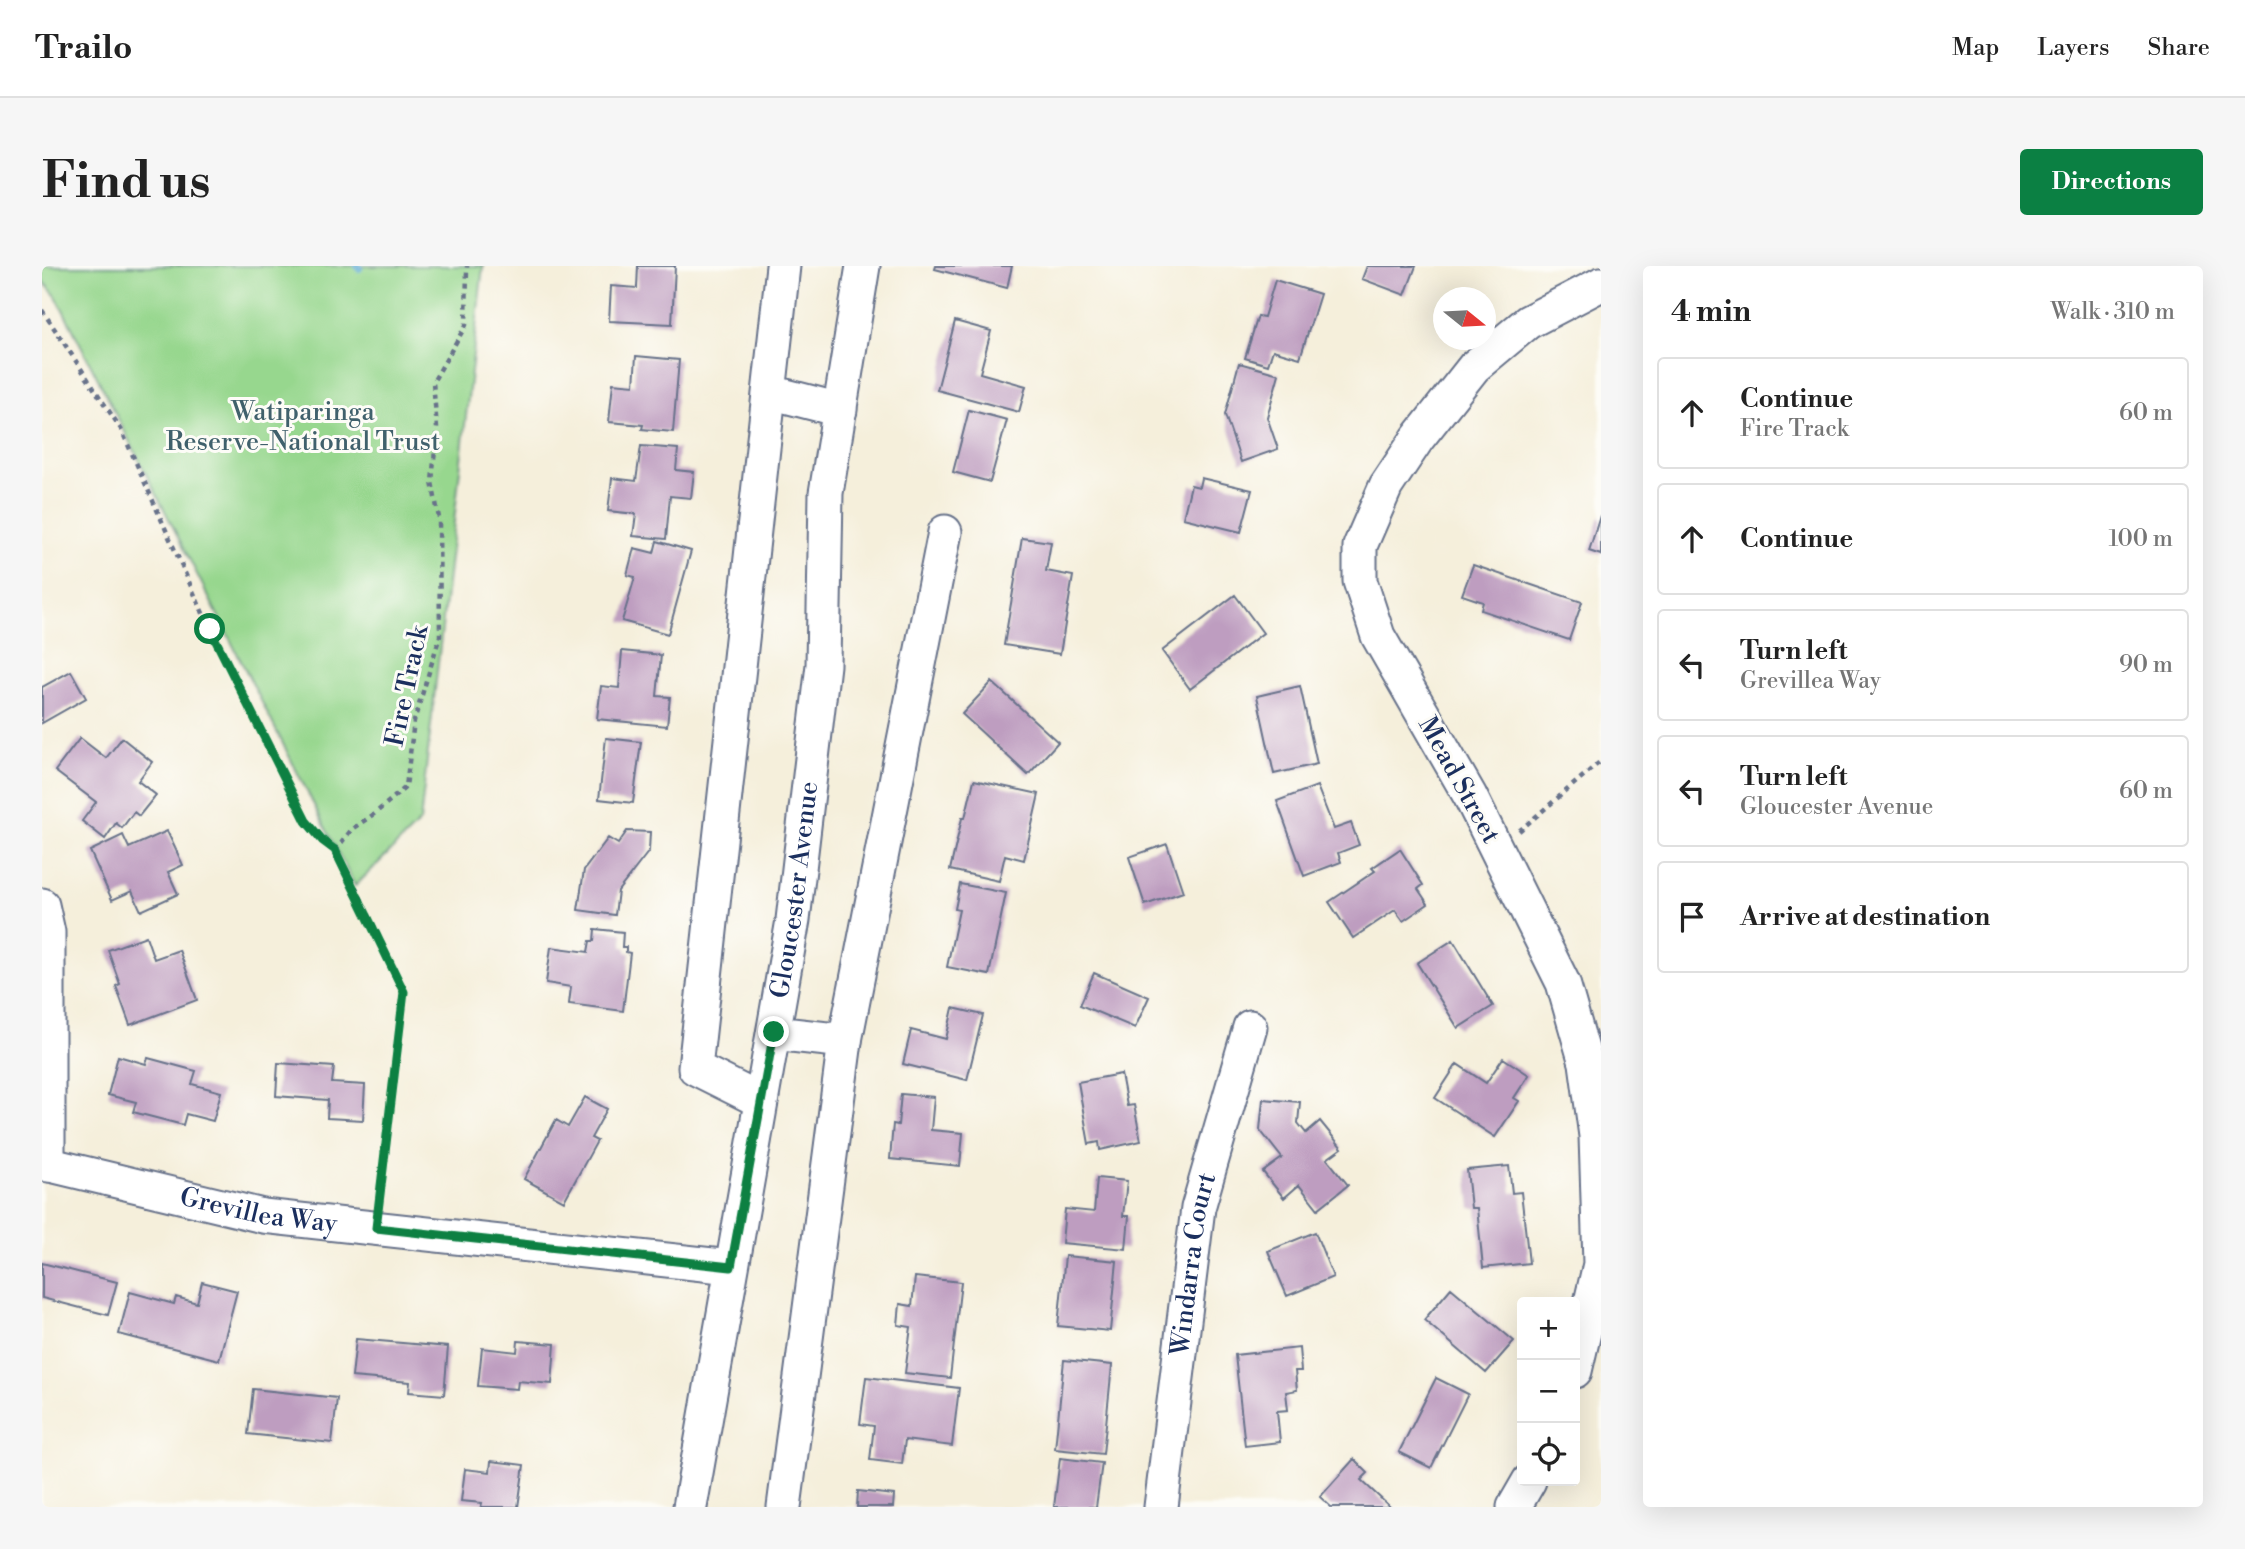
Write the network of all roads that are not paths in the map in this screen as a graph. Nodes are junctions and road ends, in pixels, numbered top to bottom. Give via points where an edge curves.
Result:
1 (783, 266) edge
2 (863, 266) edge
3 (1601, 284) edge
4 (770, 392) junction
5 (840, 410) junction
6 (945, 532) dead end
7 (42, 905) edge
8 (1250, 1027) dead end
9 (774, 1032) junction
10 (845, 1041) junction
11 (761, 1101) junction
12 (45, 1164) edge
13 (731, 1267) junction
14 (1578, 1360) edge
15 (1526, 1486) edge
16 (690, 1507) edge
17 (784, 1507) edge
18 (1161, 1507) edge
19 (1514, 1507) edge

1 - 4 street
2 - 5 street, Gloucester Avenue
3 - 14 street, Mead Street via 1528,322 1474,367 1386,486 1360,546 1360,581 1378,636 1470,796 1563,984 1586,1063 1596,1136 1600,1264
4 - 5 street
4 - 11 street via 695,1068
5 - 9 street, Gloucester Avenue via 826,494 823,665 793,920
6 - 10 street
7 - 12 street via 48,933
8 - 18 street, Windarra Court via 1198,1208
9 - 10 street
9 - 11 street, Gloucester Avenue
10 - 17 street
11 - 13 street, Gloucester Avenue
12 - 13 street, Grevillea Way via 263,1216
13 - 16 street, Gloucester Avenue
15 - 19 street

